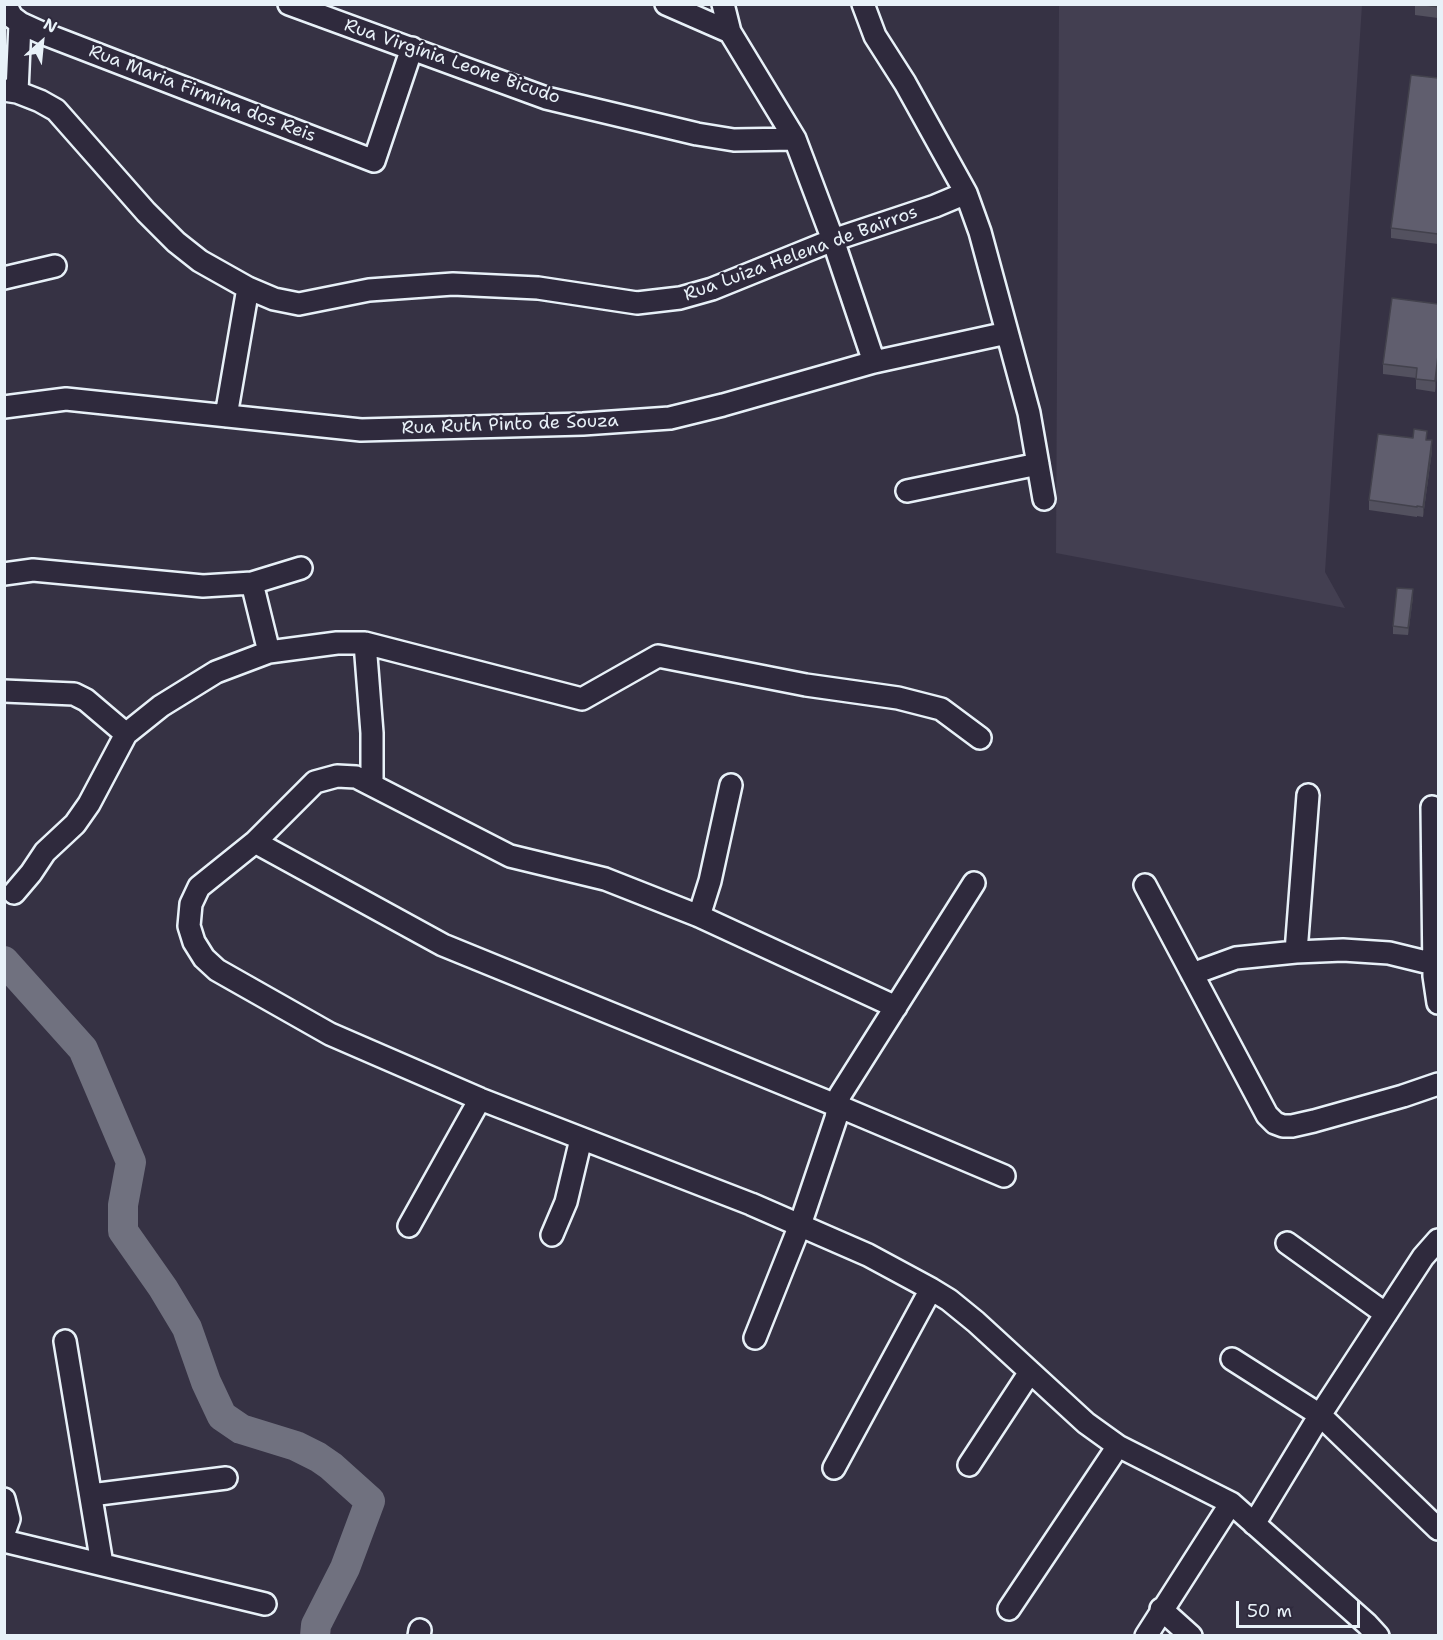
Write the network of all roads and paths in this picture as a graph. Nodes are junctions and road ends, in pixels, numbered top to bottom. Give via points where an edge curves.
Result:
1 (5, 4) edge
2 (289, 4) edge
3 (666, 4) edge
4 (723, 4) edge
5 (863, 4) edge
6 (20, 23) junction
7 (730, 32) junction
8 (412, 48) junction
9 (11, 91) edge
10 (795, 139) junction
11 (966, 193) junction
12 (833, 240) junction
13 (55, 266) dead end
14 (4, 278) edge
15 (248, 288) junction
16 (1007, 333) junction
17 (874, 362) junction
18 (4, 407) edge
19 (226, 416) junction
20 (1038, 464) junction
21 (907, 491) dead end
22 (1044, 499) dead end
23 (301, 568) dead end
24 (4, 574) edge
25 (252, 583) junction
26 (365, 643) junction
27 (269, 652) junction
28 (4, 691) edge
29 (126, 734) junction
30 (980, 738) dead end
31 (372, 785) junction
32 (731, 785) dead end
33 (1308, 795) dead end
34 (1432, 807) dead end
35 (255, 842) junction
36 (974, 883) dead end
37 (1145, 885) dead end
38 (14, 893) dead end
39 (699, 916) junction
40 (1296, 952) junction
41 (1434, 964) junction
42 (1192, 974) junction
43 (1438, 1003) edge
44 (896, 1007) junction
45 (1438, 1084) edge
46 (480, 1099) junction
47 (838, 1106) junction
48 (581, 1139) junction
49 (1004, 1176) dead end
50 (800, 1225) junction
51 (409, 1226) dead end
52 (552, 1235) dead end
53 (1438, 1240) edge
54 (1287, 1243) dead end
55 (931, 1289) junction
56 (1386, 1314) junction
57 (755, 1338) dead end
58 (65, 1341) dead end
59 (1232, 1359) dead end
60 (1030, 1372) junction
61 (1320, 1416) junction
62 (1118, 1446) junction
63 (969, 1465) dead end
64 (834, 1468) dead end
65 (226, 1478) dead end
66 (91, 1496) junction
67 (4, 1499) edge
68 (1231, 1503) junction
69 (1254, 1524) junction
70 (1437, 1525) edge
71 (4, 1533) edge
72 (4, 1541) edge
73 (102, 1564) junction
74 (265, 1604) dead end
75 (1009, 1609) dead end
76 (1161, 1609) junction
77 (1146, 1635) edge
78 (1191, 1635) edge
79 (1378, 1635) edge

1 - 6 street
2 - 8 street, Rua Virgínia Leone Bicudo
3 - 7 street
4 - 7 street
5 - 11 street via 875,36
6 - 8 street, Rua Maria Firmina dos Reis via 374,161
6 - 9 street
7 - 10 street
8 - 10 street, Rua Virgínia Leone Bicudo via 546,98 697,134 734,140
9 - 15 street, Rua Luiza Helena de Bairros via 56,110 176,242 200,261
10 - 12 street
11 - 12 street, Rua Luiza Helena de Bairros
11 - 16 street
12 - 15 street, Rua Luiza Helena de Bairros via 711,289 680,298 637,303 538,288 453,284 369,290 299,304
12 - 17 street
13 - 14 street
15 - 19 street
16 - 17 street, Rua Ruth Pinto de Souza
16 - 20 street
17 - 19 street, Rua Ruth Pinto de Souza via 659,419 361,430
18 - 19 street, Rua Ruth Pinto de Souza via 66,399
20 - 21 street
20 - 22 street
23 - 25 street
24 - 25 street via 33,570 203,586
25 - 27 street
26 - 27 street
26 - 30 street via 582,699 658,656 941,709
26 - 31 street
27 - 29 street via 216,672 161,706
28 - 29 street via 74,694
29 - 38 street via 75,824 45,852
31 - 35 street via 356,777 337,776 315,782
31 - 39 street via 510,856 605,879
32 - 39 street
33 - 40 street
34 - 41 street
35 - 46 street via 199,887 191,904 189,926 204,958 217,970 330,1034
35 - 47 street via 443,945
36 - 44 street
37 - 42 street
39 - 44 street
40 - 41 street via 1389,953
40 - 42 street via 1236,958
41 - 43 street
42 - 45 street via 1267,1115 1275,1123 1292,1126 1314,1121
44 - 47 street via 840,1095
46 - 48 street
46 - 51 street
47 - 49 street
47 - 50 street
48 - 50 street
48 - 52 street via 566,1202
50 - 55 street
50 - 57 street
53 - 56 street
54 - 56 street
55 - 60 street via 949,1300
55 - 64 street
56 - 61 street
58 - 66 street
59 - 61 street
60 - 62 street
60 - 63 street
61 - 69 street
61 - 70 street
62 - 68 street
62 - 75 street
65 - 66 street
66 - 73 street
67 - 71 street via 9,1519
68 - 69 street
68 - 76 street
69 - 79 street
72 - 73 street
73 - 74 street
76 - 77 street
76 - 78 street

